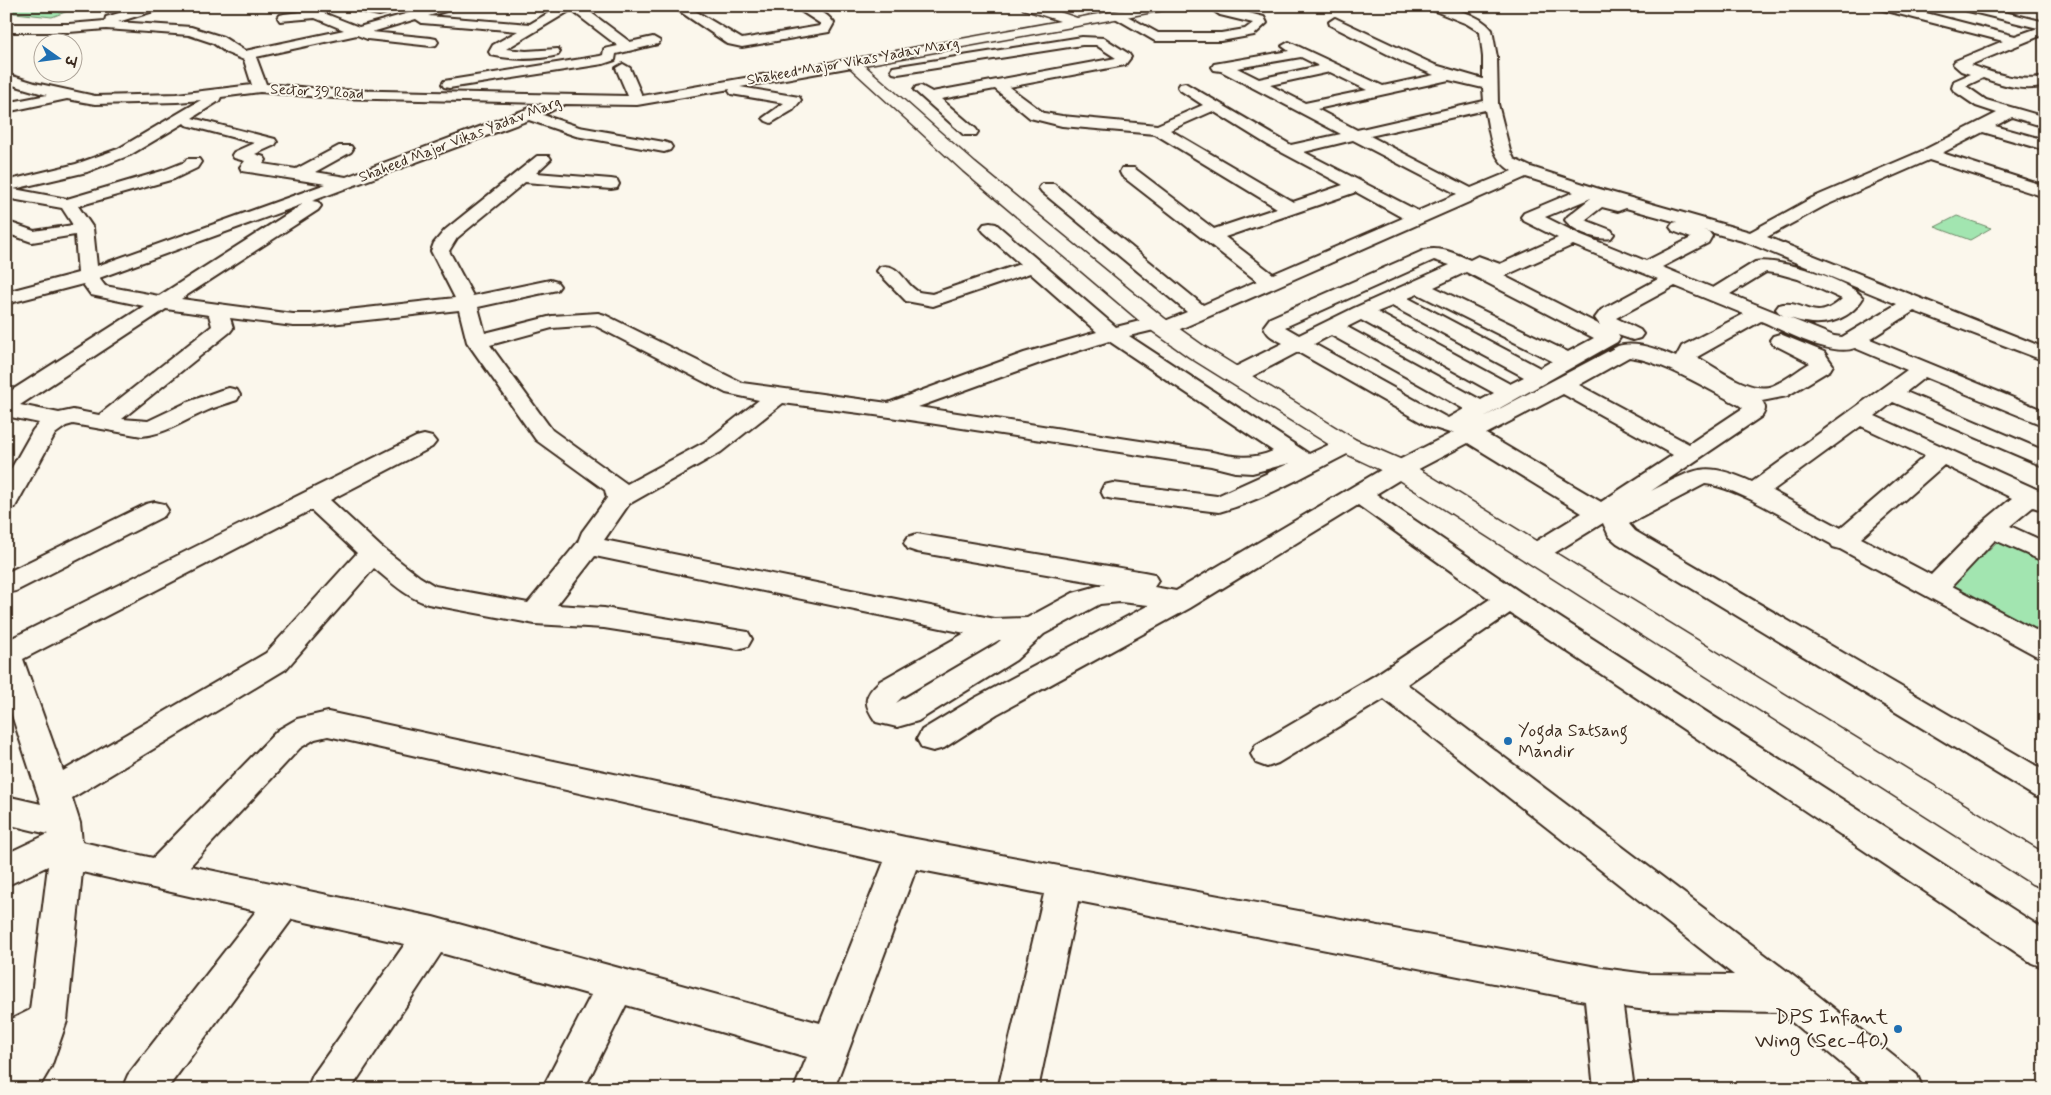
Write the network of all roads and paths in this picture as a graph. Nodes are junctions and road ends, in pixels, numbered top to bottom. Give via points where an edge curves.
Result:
1 (156, 6) edge
2 (354, 6) edge
3 (397, 6) edge
4 (447, 6) edge
5 (569, 6) edge
6 (574, 6) edge
7 (678, 6) edge
8 (800, 6) edge
9 (1028, 6) edge
10 (1164, 6) edge
11 (1213, 6) edge
12 (1434, 6) edge
13 (1883, 6) edge
14 (1949, 6) edge
15 (1964, 6) edge
16 (1116, 15) junction
17 (284, 18) dead end
18 (409, 18) junction
19 (1074, 22) junction
20 (1335, 22) dead end
21 (95, 25) junction
22 (2045, 26) edge
23 (9, 28) edge
24 (532, 28) junction
25 (2045, 30) edge
26 (359, 32) junction
27 (2016, 40) junction
28 (653, 41) dead end
29 (431, 42) dead end
30 (625, 44) junction
31 (594, 46) dead end
32 (1289, 46) dead end
33 (568, 50) dead end
34 (1302, 53) junction
35 (246, 55) junction
36 (526, 55) junction
37 (882, 57) junction
38 (852, 63) junction
39 (1332, 67) junction
40 (623, 68) dead end
41 (898, 70) junction
42 (526, 72) junction
43 (1982, 73) junction
44 (1448, 76) junction
45 (6, 78) edge
46 (659, 82) dead end
47 (1257, 84) junction
48 (998, 85) junction
49 (1490, 85) junction
50 (2042, 85) edge
51 (1185, 87) dead end
52 (260, 88) junction
53 (709, 88) junction
54 (1382, 91) junction
55 (224, 92) junction
56 (67, 95) junction
57 (414, 95) junction
58 (930, 97) junction
59 (567, 99) junction
60 (637, 101) junction
61 (1491, 104) junction
62 (1213, 106) junction
63 (6, 108) edge
64 (1304, 108) junction
65 (2010, 112) junction
66 (529, 116) junction
67 (771, 118) dead end
68 (192, 122) dead end
69 (2045, 122) edge
70 (1984, 127) junction
71 (1159, 130) junction
72 (970, 132) dead end
73 (1355, 135) junction
74 (2045, 145) edge
75 (664, 147) dead end
76 (345, 149) dead end
77 (1290, 150) junction
78 (1928, 154) junction
79 (543, 159) dead end
80 (193, 162) dead end
81 (1525, 171) junction
82 (1128, 172) dead end
83 (298, 175) junction
84 (522, 177) junction
85 (348, 182) junction
86 (612, 184) dead end
87 (6, 186) edge
88 (1358, 186) junction
89 (1048, 188) dead end
90 (1590, 192) junction
91 (2045, 192) edge
92 (6, 193) edge
93 (1471, 195) junction
94 (68, 204) junction
95 (1292, 209) junction
96 (1417, 218) junction
97 (8, 227) dead end
98 (84, 228) junction
99 (990, 228) dead end
100 (1211, 236) junction
101 (1573, 238) junction
102 (1752, 238) junction
103 (1667, 258) junction
104 (1464, 260) junction
105 (1032, 266) junction
106 (1648, 267) junction
107 (887, 271) dead end
108 (88, 276) junction
109 (1271, 282) junction
110 (1668, 282) junction
111 (550, 286) dead end
112 (1419, 287) junction
113 (1722, 290) junction
114 (1392, 298) junction
115 (11, 300) edge
116 (163, 303) junction
117 (467, 303) junction
118 (1912, 304) junction
119 (217, 310) junction
120 (1361, 312) junction
121 (1201, 313) junction
122 (1752, 319) junction
123 (1160, 326) junction
124 (1330, 327) junction
125 (1112, 334) junction
126 (1641, 337) dead end
127 (1855, 340) junction
128 (477, 342) junction
129 (1296, 344) junction
130 (1674, 345) dead end
131 (2045, 355) edge
132 (1569, 361) junction
133 (1922, 368) junction
134 (1236, 375) junction
135 (1541, 377) junction
136 (1562, 385) junction
137 (1510, 393) junction
138 (1891, 393) junction
139 (229, 395) dead end
140 (778, 396) junction
141 (6, 404) edge
142 (6, 409) edge
143 (1480, 409) junction
144 (890, 410) junction
145 (1859, 417) junction
146 (2045, 419) edge
147 (59, 420) junction
148 (104, 422) junction
149 (1469, 434) junction
150 (424, 442) dead end
151 (1347, 444) junction
152 (1690, 454) junction
153 (1941, 455) junction
154 (1299, 458) junction
155 (2045, 460) edge
156 (1400, 470) junction
157 (1113, 491) dead end
158 (1754, 492) junction
159 (1358, 494) junction
160 (620, 498) junction
161 (2037, 499) edge
162 (6, 500) edge
163 (314, 500) junction
164 (155, 510) dead end
165 (1602, 513) junction
166 (1992, 528) junction
167 (1842, 541) junction
168 (917, 542) dead end
169 (591, 543) junction
170 (372, 553) junction
171 (1534, 554) junction
172 (2045, 554) edge
173 (6, 584) edge
174 (1934, 589) junction
175 (1188, 595) junction
176 (1510, 599) junction
177 (535, 614) junction
178 (1034, 627) junction
179 (995, 629) junction
180 (738, 639) dead end
181 (2045, 648) edge
182 (7, 653) edge
183 (1385, 684) junction
184 (933, 739) dead end
185 (1267, 754) dead end
186 (2045, 787) edge
187 (6, 810) edge
188 (63, 827) junction
189 (905, 852) junction
190 (6, 871) edge
191 (160, 873) junction
192 (2045, 873) edge
193 (1064, 883) junction
194 (285, 901) junction
195 (432, 934) junction
196 (2045, 951) edge
197 (617, 984) junction
198 (1602, 986) junction
199 (1787, 994) junction
200 (48, 1021) junction
201 (6, 1043) edge
202 (831, 1046) junction
203 (16, 1089) edge
204 (142, 1089) edge
205 (327, 1089) edge
206 (562, 1089) edge
207 (814, 1089) edge
208 (1019, 1089) edge
209 (1614, 1089) edge
210 (1903, 1089) edge

1 - 21 street
2 - 3 street via 380,11
4 - 18 street
5 - 24 street
6 - 30 street
7 - 8 street via 733,41 742,43 815,31 827,26 826,21
9 - 19 street
10 - 16 street, Shaheed Major Vikas Yadav Marg
11 - 16 street via 1261,23 1249,32 1221,38 1155,37
12 - 49 street via 1486,30
13 - 27 street
14 - 25 street
15 - 22 street
16 - 19 street, Shaheed Major Vikas Yadav Marg
17 - 26 street via 316,14
18 - 24 street
18 - 26 street
19 - 37 street, Shaheed Major Vikas Yadav Marg
20 - 44 street
21 - 23 street
21 - 35 street via 191,31 218,40
24 - 36 street via 496,52
25 - 27 street
26 - 29 street
26 - 35 street
27 - 43 street via 1960,64
28 - 30 street
30 - 31 street
30 - 42 street via 609,52 610,56 603,60
32 - 34 street
33 - 36 street
34 - 39 street
34 - 47 street via 1217,68
35 - 52 street, Sector 39 Road via 250,58
36 - 42 street
37 - 38 street, Shaheed Major Vikas Yadav Marg
37 - 41 street
38 - 53 street, Shaheed Major Vikas Yadav Marg
38 - 123 street via 968,166
39 - 47 street
39 - 54 street
40 - 60 street
41 - 48 street via 1082,41 1099,41 1124,57 1120,62
41 - 58 street
42 - 57 street via 432,87
43 - 50 street via 2024,84
43 - 65 street via 1959,84 1959,88 1981,103
44 - 49 street
44 - 54 street
45 - 56 street
46 - 53 street
47 - 64 street
48 - 58 street
48 - 71 street via 1042,117
49 - 61 street
51 - 62 street
52 - 55 street
52 - 57 street, Sector 39 Road via 334,94
53 - 60 street, Shaheed Major Vikas Yadav Marg
53 - 67 street via 794,100
54 - 64 street
55 - 56 street via 184,98 130,100 95,100
55 - 87 street via 124,152 81,168
56 - 63 street
57 - 59 street, Sector 39 Road
58 - 72 street
59 - 60 street, Shaheed Major Vikas Yadav Marg
59 - 66 street, Shaheed Major Vikas Yadav Marg
61 - 73 street
61 - 81 street via 1504,157
62 - 71 street
62 - 77 street
64 - 73 street
65 - 69 street
65 - 70 street
66 - 75 street via 576,131
66 - 85 street, Shaheed Major Vikas Yadav Marg
68 - 83 street via 269,142 240,155 258,160 248,167
70 - 74 street
70 - 78 street
71 - 95 street
73 - 77 street
73 - 93 street
76 - 83 street
77 - 88 street
78 - 91 street
78 - 102 street via 1818,202
79 - 84 street
80 - 94 street via 168,174
81 - 90 street
81 - 93 street
82 - 100 street
83 - 85 street
84 - 86 street
84 - 117 street via 443,244 440,251
85 - 108 street, Shaheed Major Vikas Yadav Marg
85 - 116 street
88 - 95 street
88 - 96 street
89 - 121 street
90 - 101 street via 1530,217
90 - 102 street
92 - 94 street
93 - 96 street
94 - 98 street
95 - 100 street
96 - 109 street
97 - 98 street via 32,237
98 - 108 street
99 - 105 street
100 - 109 street
101 - 104 street via 1500,271
101 - 106 street
102 - 118 street
103 - 103 street via 1703,236 1601,201 1574,220
103 - 106 street
104 - 112 street
104 - 129 street via 1432,254 1277,322 1274,326 1276,331
104 - 132 street via 1610,338
105 - 107 street via 933,300 913,297
105 - 125 street
106 - 110 street
108 - 115 street, Shaheed Major Vikas Yadav Marg
108 - 116 street via 98,291
109 - 121 street
110 - 113 street
110 - 126 street via 1605,318 1610,324
110 - 130 street via 1718,313 1717,323
111 - 117 street
112 - 114 street
112 - 132 street
113 - 113 street via 1762,266 1770,266 1853,298 1849,305 1829,317 1816,319
113 - 122 street
114 - 120 street
114 - 135 street
116 - 119 street
116 - 141 street
117 - 119 street via 312,320
117 - 128 street
118 - 127 street
118 - 131 street
119 - 148 street via 223,328
120 - 124 street
120 - 137 street
121 - 123 street
122 - 122 street via 1690,351 1685,359 1740,390 1758,395 1779,391 1822,365 1816,357
122 - 127 street via 1830,342 1846,344
123 - 125 street
123 - 134 street
124 - 129 street
124 - 143 street
125 - 144 street via 1032,358
125 - 154 street
127 - 133 street
128 - 140 street via 536,325 598,319 734,388
128 - 160 street via 544,435 616,486
129 - 134 street
129 - 143 street via 1441,424 1450,426
132 - 135 street
133 - 138 street
133 - 146 street
134 - 151 street
135 - 137 street
136 - 149 street
136 - 152 street
136 - 152 street via 1625,350 1633,350 1673,364 1748,400 1754,406 1754,411
137 - 143 street
138 - 145 street
138 - 155 street
139 - 148 street via 153,428
140 - 144 street
140 - 160 street via 713,447
142 - 147 street
144 - 154 street via 1212,459 1246,467
145 - 153 street
145 - 158 street
147 - 148 street via 73,417
147 - 162 street via 45,430
149 - 156 street
149 - 165 street
150 - 163 street
151 - 154 street
151 - 156 street
152 - 165 street
153 - 161 street
153 - 167 street
154 - 157 street via 1256,489 1219,504
156 - 159 street
156 - 171 street
158 - 167 street
158 - 186 street via 1723,478 1701,476 1621,517 1616,523 1626,537
159 - 175 street
159 - 176 street
160 - 169 street via 591,538
161 - 166 street
163 - 170 street
163 - 182 street
164 - 173 street
165 - 171 street
166 - 172 street
166 - 174 street
167 - 174 street
168 - 175 street
169 - 177 street
169 - 179 street via 595,547
170 - 177 street via 410,584 428,594
170 - 188 street via 276,661
171 - 192 street
174 - 181 street
175 - 178 street via 1099,594
175 - 184 street via 986,706
176 - 183 street
176 - 196 street
177 - 180 street via 604,618
178 - 179 street
178 - 179 street via 1006,652 907,713 887,714 881,706 882,697 891,689
182 - 188 street
183 - 185 street
183 - 199 street
187 - 188 street
188 - 190 street
188 - 191 street
188 - 200 street
189 - 191 street via 328,724 308,728 289,739
189 - 193 street
189 - 202 street
191 - 194 street
193 - 198 street
193 - 208 street
194 - 195 street
194 - 204 street
195 - 197 street
195 - 205 street
197 - 202 street
197 - 206 street
198 - 199 street via 1647,992
198 - 209 street
199 - 210 street
200 - 201 street
200 - 203 street via 37,1053
202 - 207 street

